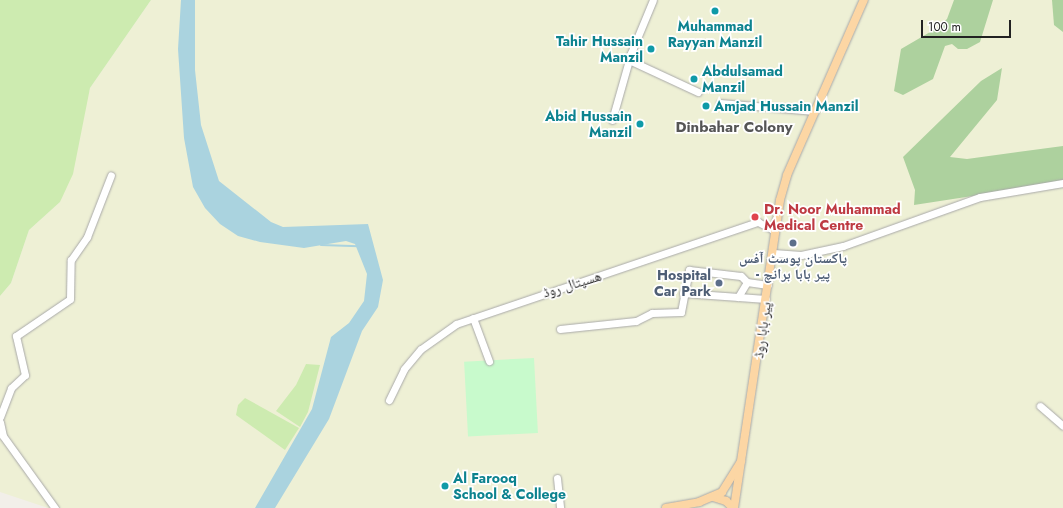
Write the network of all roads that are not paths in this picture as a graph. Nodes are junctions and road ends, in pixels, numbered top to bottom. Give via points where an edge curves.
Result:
1 (653, 0) edge
2 (864, 0) edge
3 (629, 60) junction
4 (698, 92) dead end
5 (720, 103) dead end
6 (815, 111) junction
7 (612, 120) dead end
8 (111, 175) dead end
9 (1063, 183) edge
10 (778, 215) junction
11 (773, 253) junction
12 (747, 282) junction
13 (768, 285) junction
14 (683, 293) junction
15 (738, 297) junction
16 (766, 299) junction
17 (473, 318) junction
18 (560, 329) dead end
19 (489, 361) dead end
20 (388, 400) dead end
21 (1040, 406) dead end
22 (0, 417) edge
23 (0, 422) edge
24 (1063, 426) edge
25 (744, 457) junction
26 (557, 478) dead end
27 (712, 497) junction
28 (55, 508) edge
29 (560, 508) edge
30 (666, 508) edge
31 (734, 508) edge

1 - 3 street
2 - 6 main road, پیر بابا روڈ
3 - 4 street
3 - 7 street
5 - 6 street
6 - 10 main road, پیر بابا روڈ via 787,175
8 - 22 street via 88,236 71,260 70,299 16,336 26,375 11,388
9 - 11 street via 980,197 843,246 801,255
10 - 11 main road, پیر بابا روڈ
10 - 17 street, ھسپتال روڈ via 772,229 758,222
11 - 13 main road, پیر بابا روڈ
12 - 13 street
12 - 14 street via 741,276 689,270
12 - 15 street
13 - 16 main road, پیر بابا روڈ
14 - 15 street
14 - 18 street via 678,313 652,313 636,321
15 - 16 street
16 - 25 main road, پیر بابا روڈ
17 - 19 street
17 - 20 street, ھسپتال روڈ via 436,335 421,349 404,369
21 - 24 street
23 - 28 street via 3,436
25 - 27 main road via 722,492
25 - 31 main road, پیر بابا روڈ
26 - 29 street
27 - 30 main road
27 - 31 main road via 726,500

